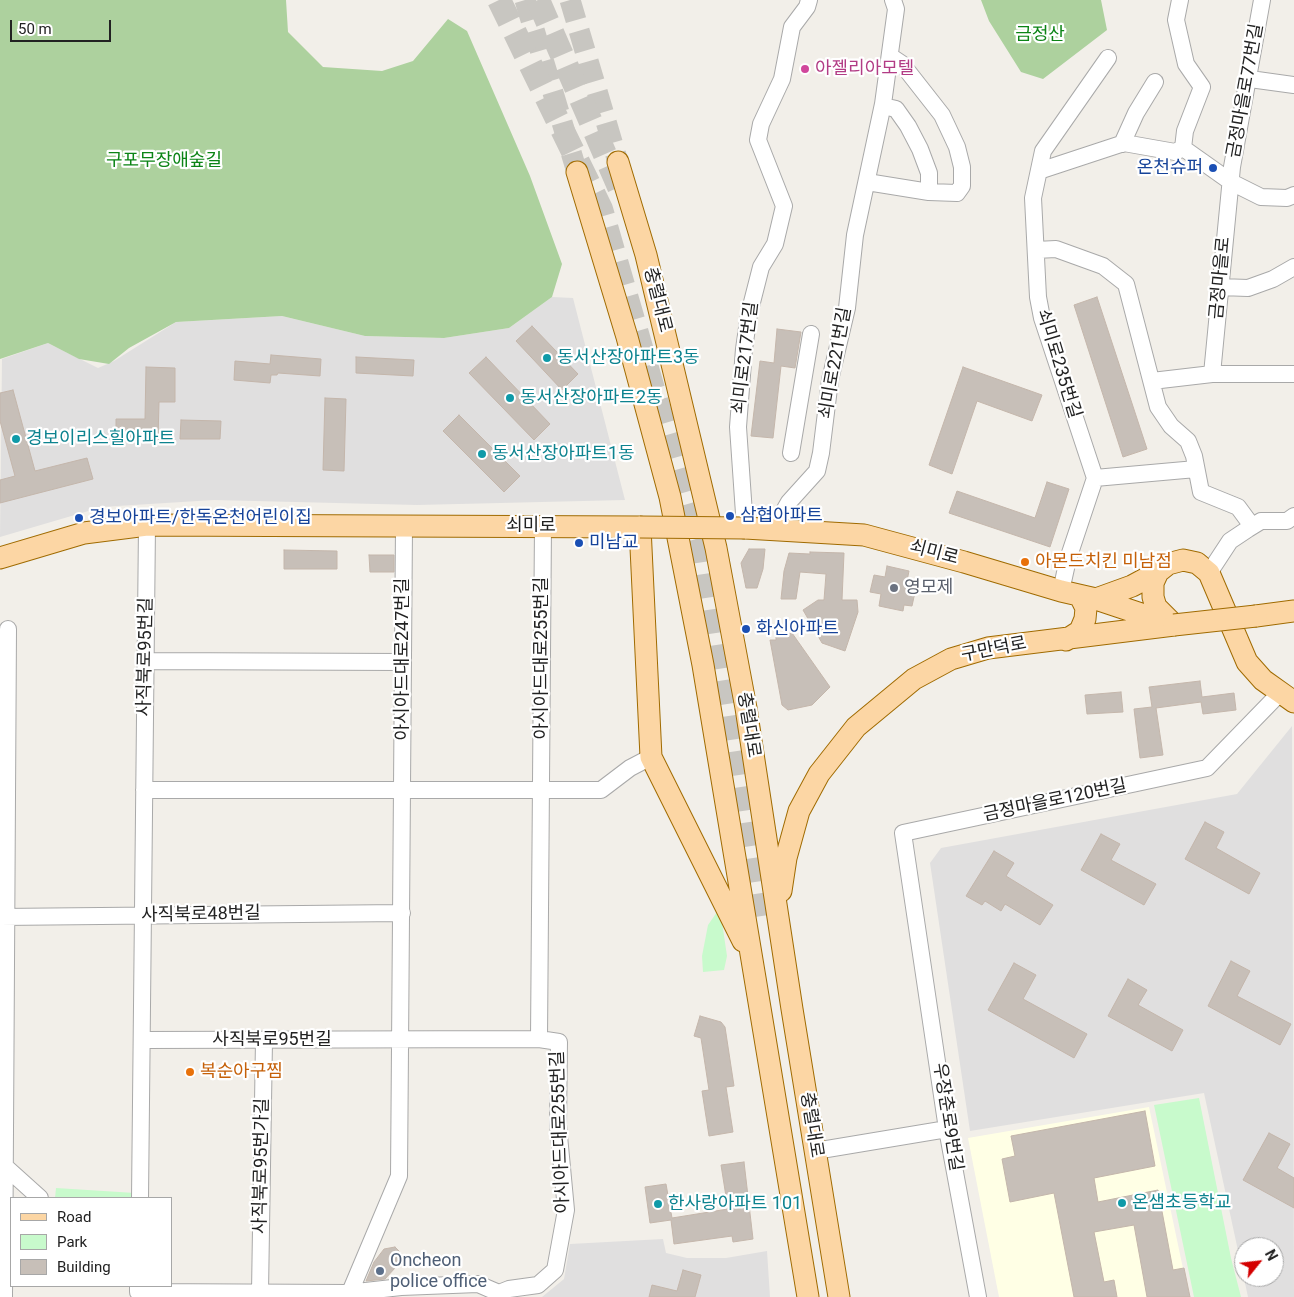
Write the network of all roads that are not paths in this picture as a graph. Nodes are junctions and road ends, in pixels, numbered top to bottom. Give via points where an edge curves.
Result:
1 (809, 0) edge
2 (894, 0) edge
3 (1180, 0) edge
4 (1262, 0) edge
5 (890, 56) junction
6 (1108, 58) dead end
7 (1250, 78) junction
8 (1155, 82) dead end
9 (1294, 86) edge
10 (883, 106) junction
11 (1122, 144) junction
12 (1183, 148) junction
13 (618, 162) tunnel mouth
14 (1039, 171) junction
15 (577, 172) tunnel mouth
16 (867, 182) junction
17 (1231, 182) junction
18 (929, 192) junction
19 (1294, 195) edge
20 (1036, 250) junction
21 (1294, 267) edge
22 (1220, 287) junction
23 (812, 334) dead end
24 (1212, 374) junction
25 (1294, 374) edge
26 (803, 381) junction
27 (1152, 381) junction
28 (831, 385) junction
29 (791, 453) dead end
30 (1196, 469) junction
31 (1094, 478) junction
32 (1294, 516) edge
33 (147, 524) junction
34 (543, 525) junction
35 (1252, 526) junction
36 (404, 527) junction
37 (640, 527) junction
38 (746, 528) junction
39 (773, 530) junction
40 (0, 558) edge
41 (1158, 572) junction
42 (1209, 573) junction
43 (1079, 595) junction
44 (1294, 611) edge
45 (1174, 625) junction
46 (8, 629) dead end
47 (1066, 640) junction
48 (146, 661) junction
49 (403, 662) junction
50 (1286, 698) edge
51 (651, 757) junction
52 (144, 790) junction
53 (541, 791) junction
54 (402, 792) junction
55 (778, 909) junction
56 (402, 913) junction
57 (143, 916) junction
58 (3, 917) edge
59 (920, 936) joint
60 (752, 959) junction
61 (3, 1032) edge
62 (401, 1039) junction
63 (539, 1039) junction
64 (142, 1040) junction
65 (264, 1040) junction
66 (947, 1129) junction
67 (816, 1151) junction
68 (2, 1163) edge
69 (39, 1197) edge
70 (140, 1197) edge
71 (138, 1290) edge
72 (260, 1292) junction
73 (400, 1292) edge
74 (348, 1295) edge
75 (497, 1295) edge
76 (4, 1297) edge
77 (808, 1297) edge
78 (839, 1297) edge
79 (978, 1297) edge

1 - 38 street, 쇠미로217번길 via 792,27 782,79 761,124 758,140 784,206 775,244 761,267 744,349 738,427
2 - 5 street, 쇠미로221번길 via 896,8
3 - 12 street via 1176,20 1186,64 1202,87 1185,131
4 - 7 street, 금정마을로77번길
5 - 10 street, 쇠미로221번길
5 - 18 street via 902,64 942,115 957,148 962,186 957,193
6 - 14 street, 쇠미로235번길 via 1043,151
7 - 9 street
7 - 17 street, 금정마을로77번길
8 - 11 street
10 - 16 street, 쇠미로221번길
10 - 18 street via 896,109 908,126 929,173
11 - 12 street via 1175,152
11 - 14 street
12 - 17 street
13 - 55 main road, 충렬대로 via 646,255 716,548
14 - 20 street, 쇠미로235번길 via 1033,198
15 - 60 main road, 충렬대로 via 627,337 670,497 703,666
16 - 18 street
16 - 28 street, 쇠미로221번길 via 855,235 847,308
17 - 19 street via 1261,197 1287,198
17 - 22 street, 금정마을로
20 - 27 street via 1056,249 1103,266 1126,284
20 - 31 street, 쇠미로235번길 via 1042,318
21 - 22 street via 1273,280 1248,288
22 - 24 street, 금정마을로
23 - 26 street
24 - 25 street
24 - 27 street
26 - 28 street
26 - 29 street
27 - 30 street via 1158,407 1171,426 1188,441
28 - 39 street, 쇠미로221번길 via 816,471 789,502
30 - 31 street
30 - 35 street via 1201,492 1238,507
31 - 43 street via 1068,559
32 - 35 street via 1288,521 1261,521
33 - 36 main road, 쇠미로
33 - 40 main road, 쇠미로 via 84,533
33 - 48 street, 사직북로95번길
34 - 36 main road, 쇠미로
34 - 37 main road, 쇠미로
34 - 53 street, 아시아드대로255번길
35 - 42 street via 1230,541
36 - 49 street, 아시아드대로247번길
37 - 38 main road, 쇠미로, bridge
37 - 51 main road
38 - 39 main road, 쇠미로
39 - 43 main road, 쇠미로 via 864,535
41 - 42 main road via 1168,564 1183,560 1197,563
41 - 43 main road via 1132,586
41 - 45 main road via 1153,583 1156,607
42 - 50 main road via 1247,662
43 - 45 main road, 쇠미로
43 - 47 main road via 1086,608 1085,619 1080,631
44 - 45 main road, 구만덕로, bridge
45 - 47 main road, 구만덕로
46 - 58 street
47 - 55 main road, 구만덕로 via 988,648 951,659 914,679 856,727 818,774 799,811 786,858
48 - 49 street
48 - 52 street, 사직북로95번길
49 - 54 street, 아시아드대로247번길
50 - 59 street, 금정마을로120번길 via 1207,768 903,833
51 - 53 street via 601,790
51 - 60 main road
52 - 54 street
52 - 57 street, 사직북로95번길
53 - 54 street
53 - 63 street, 아시아드대로255번길
54 - 56 street, 아시아드대로247번길
55 - 67 main road, 충렬대로
56 - 57 street, 사직북로48번길
56 - 62 street, 아시아드대로247번길
57 - 58 street, 사직북로48번길
57 - 64 street, 사직북로95번길
58 - 61 street
59 - 66 street, 우장춘로9번길
60 - 77 main road, 충렬대로
61 - 68 street
62 - 63 street
62 - 65 street, 사직북로95번길
62 - 74 street, 아시아드대로247번길 via 400,1176
63 - 75 street, 아시아드대로255번길 via 559,1042 558,1125 566,1210 555,1270 538,1285 509,1289
64 - 65 street, 사직북로95번길
64 - 70 street, 사직북로95번길
65 - 72 street, 사직북로95번가길
66 - 67 street
66 - 79 street, 우장춘로9번길
67 - 78 main road, 충렬대로
68 - 69 street
68 - 76 street
71 - 72 street
72 - 74 street
73 - 74 street
73 - 75 street via 478,1284

